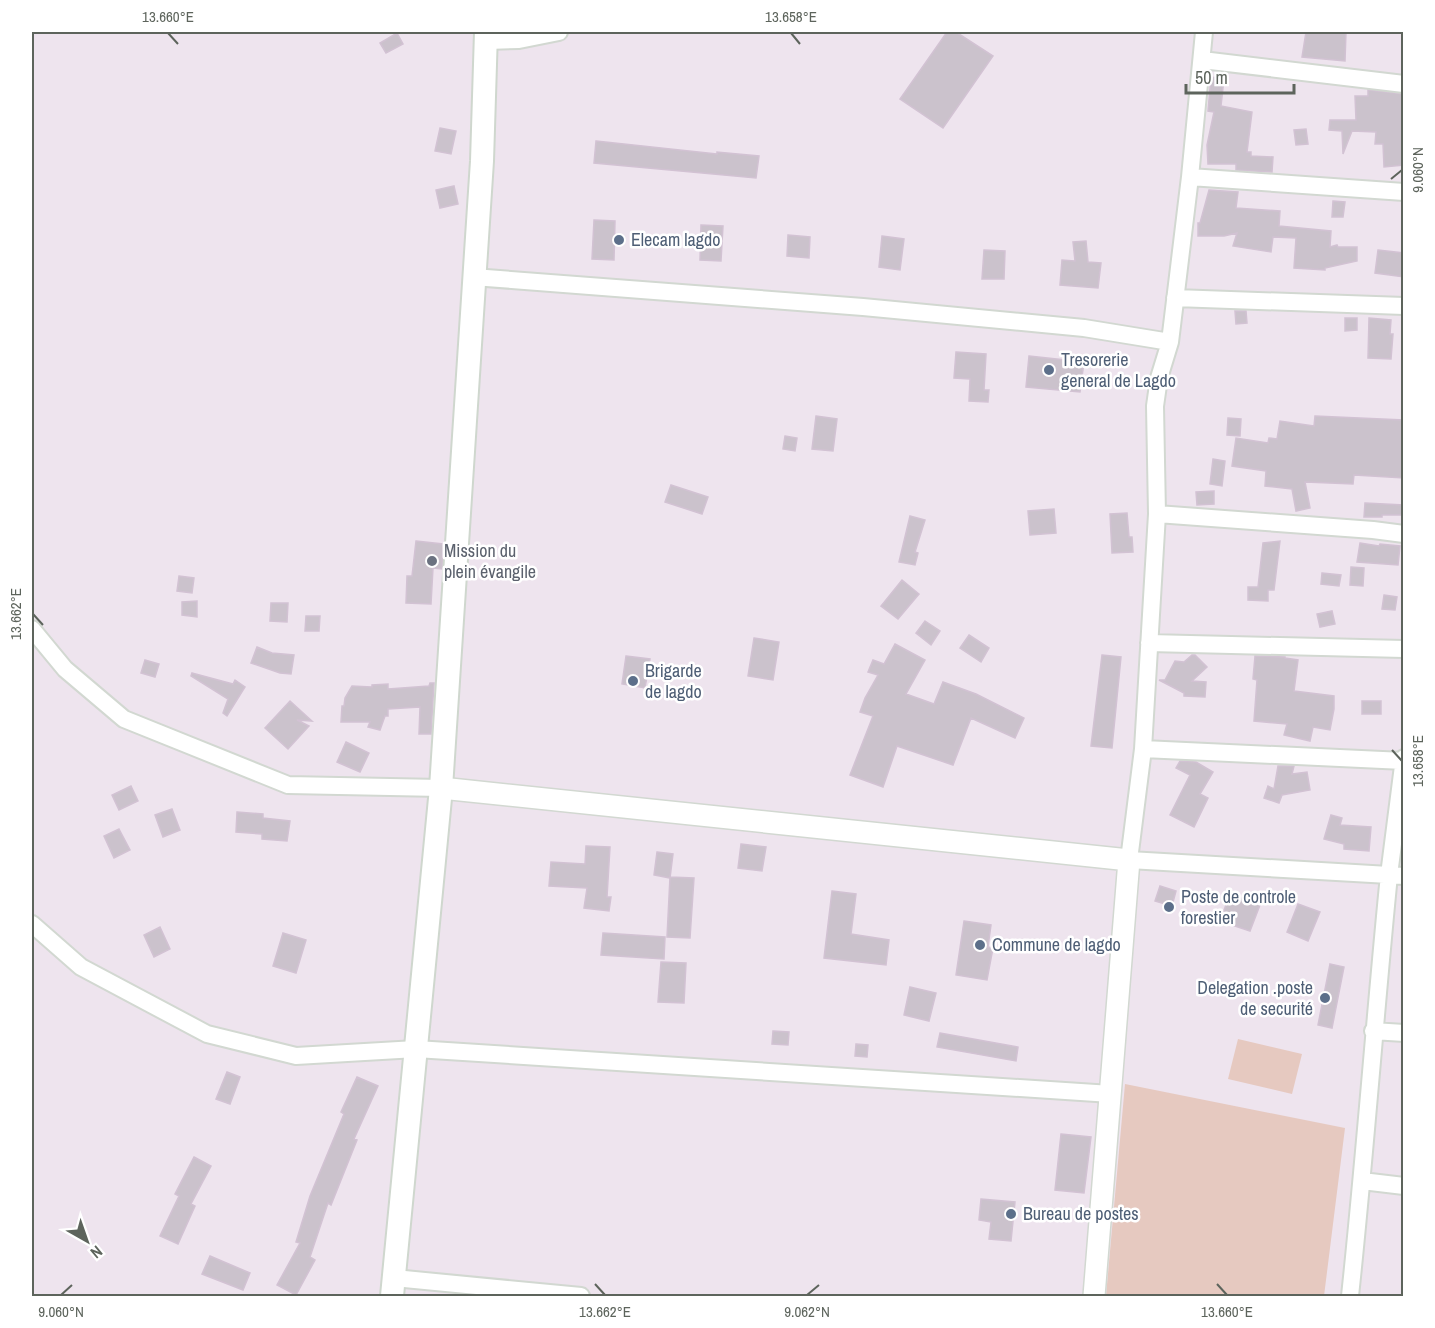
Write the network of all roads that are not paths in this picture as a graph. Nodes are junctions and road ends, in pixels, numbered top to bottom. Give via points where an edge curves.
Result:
1 (559, 32) edge
2 (1204, 32) edge
3 (486, 36) edge
4 (526, 36) edge
5 (1202, 60) junction
6 (1404, 84) edge
7 (1190, 177) junction
8 (1404, 192) edge
9 (473, 278) junction
10 (1175, 298) junction
11 (1404, 306) edge
12 (1170, 342) junction
13 (1157, 514) junction
14 (1404, 534) edge
15 (32, 629) edge
16 (1149, 643) junction
17 (1404, 649) edge
18 (1143, 749) junction
19 (1403, 760) edge
20 (441, 788) junction
21 (1129, 860) junction
22 (1396, 876) edge
23 (32, 924) edge
24 (1373, 1031) junction
25 (1404, 1033) edge
26 (416, 1049) junction
27 (1111, 1094) junction
28 (1362, 1181) junction
29 (1404, 1186) edge
30 (393, 1287) edge
31 (581, 1296) edge
32 (1094, 1296) edge
33 (1350, 1296) edge

1 - 4 street
2 - 5 street
3 - 4 street
3 - 9 main road
5 - 6 street
5 - 7 street
7 - 8 street
7 - 10 street
9 - 12 street via 1084,328
9 - 20 main road
10 - 11 street
10 - 12 street
12 - 13 street via 1155,406
13 - 14 street
13 - 16 street
15 - 20 street via 65,669 124,719 288,785
16 - 17 street
16 - 18 street
18 - 19 street
18 - 21 street
19 - 22 street
20 - 21 street
20 - 26 main road
21 - 22 street
21 - 27 street
22 - 24 street
23 - 26 street via 81,967 207,1034 296,1056
24 - 25 street
24 - 28 street
26 - 27 street
26 - 30 main road
27 - 32 street
28 - 29 street
28 - 33 street
30 - 31 street

